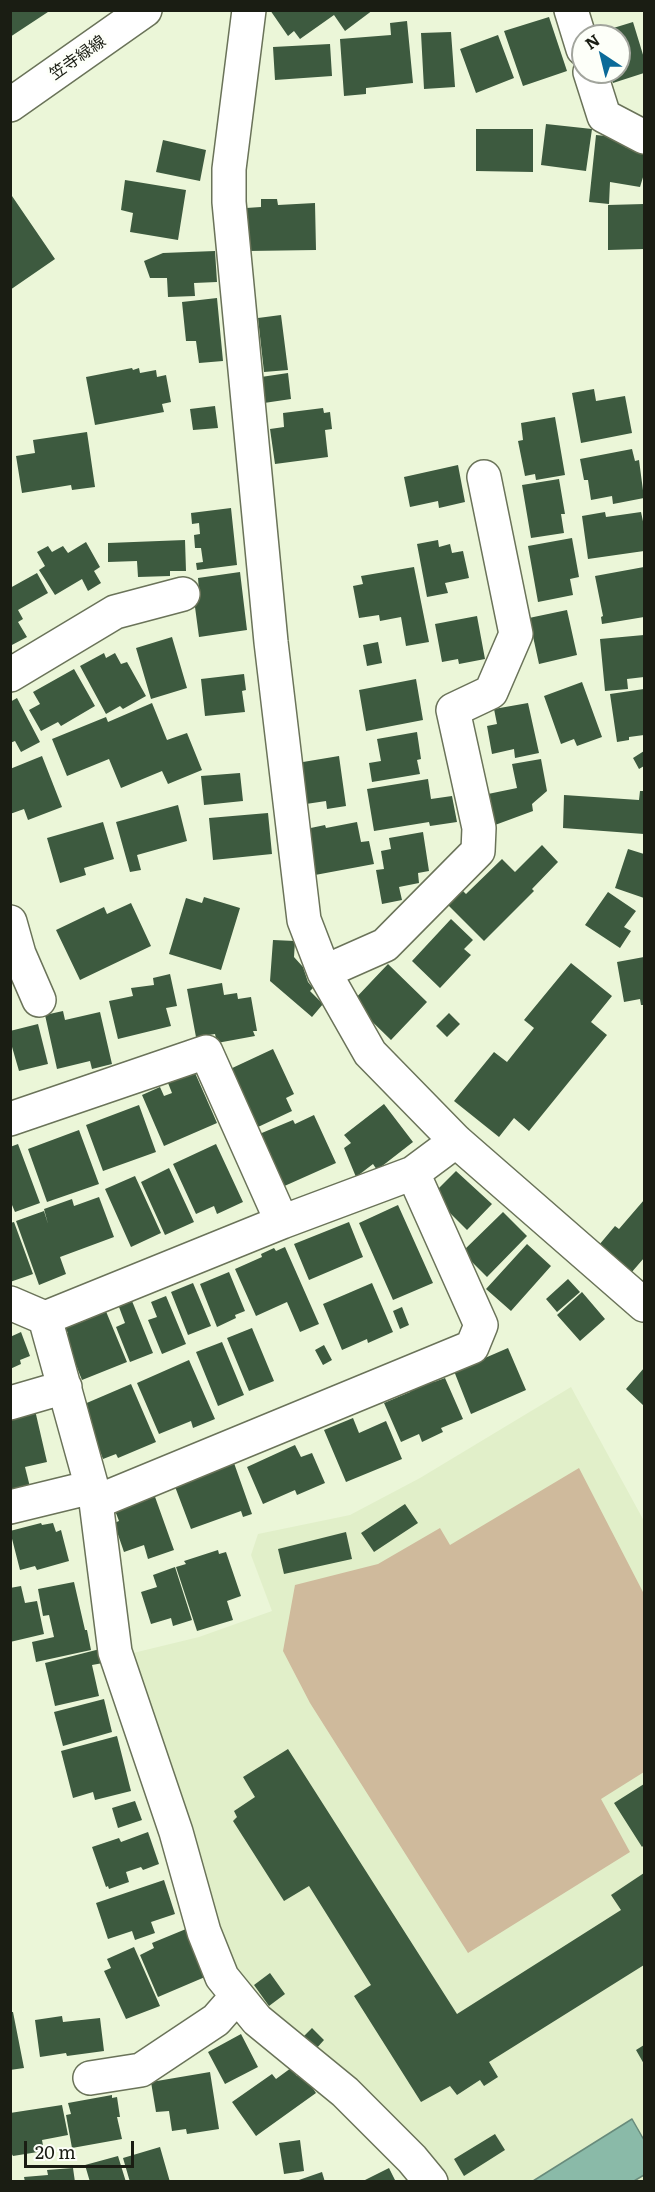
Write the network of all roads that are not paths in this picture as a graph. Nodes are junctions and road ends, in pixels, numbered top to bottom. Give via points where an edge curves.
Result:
1 (145, 10) edge
2 (249, 10) edge
3 (594, 84) edge
4 (10, 105) edge
5 (645, 137) edge
6 (484, 477) dead end
7 (183, 594) dead end
8 (10, 675) edge
9 (10, 922) edge
10 (324, 972) junction
11 (39, 1000) dead end
12 (10, 1119) edge
13 (456, 1141) junction
14 (413, 1173) junction
15 (282, 1222) junction
16 (10, 1303) edge
17 (645, 1305) edge
18 (45, 1317) junction
19 (65, 1387) junction
20 (10, 1403) edge
21 (94, 1495) junction
22 (10, 1507) edge
23 (237, 1996) junction
24 (90, 2078) dead end
25 (431, 2181) edge

1 - 4 street, 笠寺緑線
2 - 10 street via 229,170 229,202 271,642 304,920
3 - 5 street via 604,116
6 - 10 street via 516,634 491,692 453,710 479,828 478,851 385,945
7 - 8 street via 115,612
9 - 11 street
10 - 13 street via 370,1053
12 - 15 street via 206,1052
13 - 14 street
13 - 17 street
14 - 15 street
14 - 21 street via 481,1325 472,1347
15 - 18 street
16 - 18 street
18 - 19 street
19 - 20 street
19 - 21 street
21 - 22 street
21 - 23 street via 115,1652 176,1832 204,1932 222,1977
23 - 24 street via 216,2020 141,2070
23 - 25 street via 257,2020 345,2092

